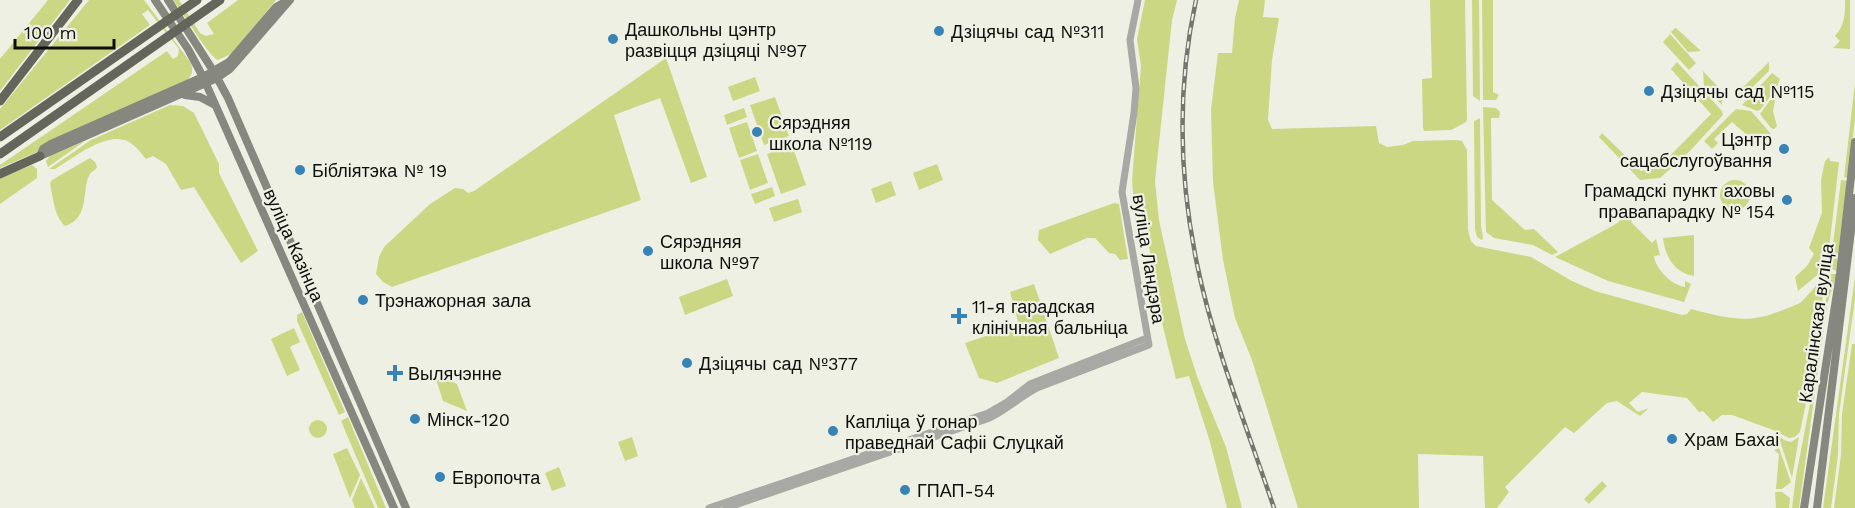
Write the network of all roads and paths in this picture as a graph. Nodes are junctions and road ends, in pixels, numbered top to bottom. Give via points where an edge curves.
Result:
1 (78, 0) edge
2 (155, 0) edge
3 (168, 0) edge
4 (220, 0) edge
5 (290, 0) edge
6 (1138, 0) edge
7 (194, 2) edge
8 (216, 75) junction
9 (205, 81) junction
10 (180, 96) junction
11 (0, 101) edge
12 (215, 105) junction
13 (0, 137) edge
14 (1855, 142) edge
15 (0, 154) edge
16 (40, 156) junction
17 (0, 174) edge
18 (1855, 198) edge
19 (1844, 264) junction
20 (1148, 341) junction
21 (1818, 413) junction
22 (1829, 414) junction
23 (394, 508) edge
24 (406, 508) edge
25 (709, 508) edge
26 (726, 508) edge
27 (1804, 508) edge
28 (1817, 508) edge

1 - 11 highway
2 - 9 main road, вуліца Казінца
3 - 8 main road, вуліца Казінца
4 - 15 highway
5 - 8 main road via 230,69
6 - 20 street, вуліца Ландэра via 1130,40 1136,88 1134,113 1122,192
7 - 13 highway
8 - 9 main road
8 - 24 main road, вуліца Казінца
9 - 10 main road
9 - 12 main road, вуліца Казінца
9 - 16 main road via 51,144
10 - 12 main road via 200,97
10 - 16 main road
12 - 23 main road, вуліца Казінца
14 - 19 main road, Каралінская вуліца
16 - 17 highway
18 - 19 main road, Каралінская вуліца
19 - 21 main road, Каралінская вуліца
19 - 22 main road, Каралінская вуліца
20 - 25 street via 1030,384 988,413
20 - 26 street via 1026,393 1006,410 987,419
21 - 22 main road
21 - 27 main road, Каралінская вуліца
22 - 28 main road, Каралінская вуліца

